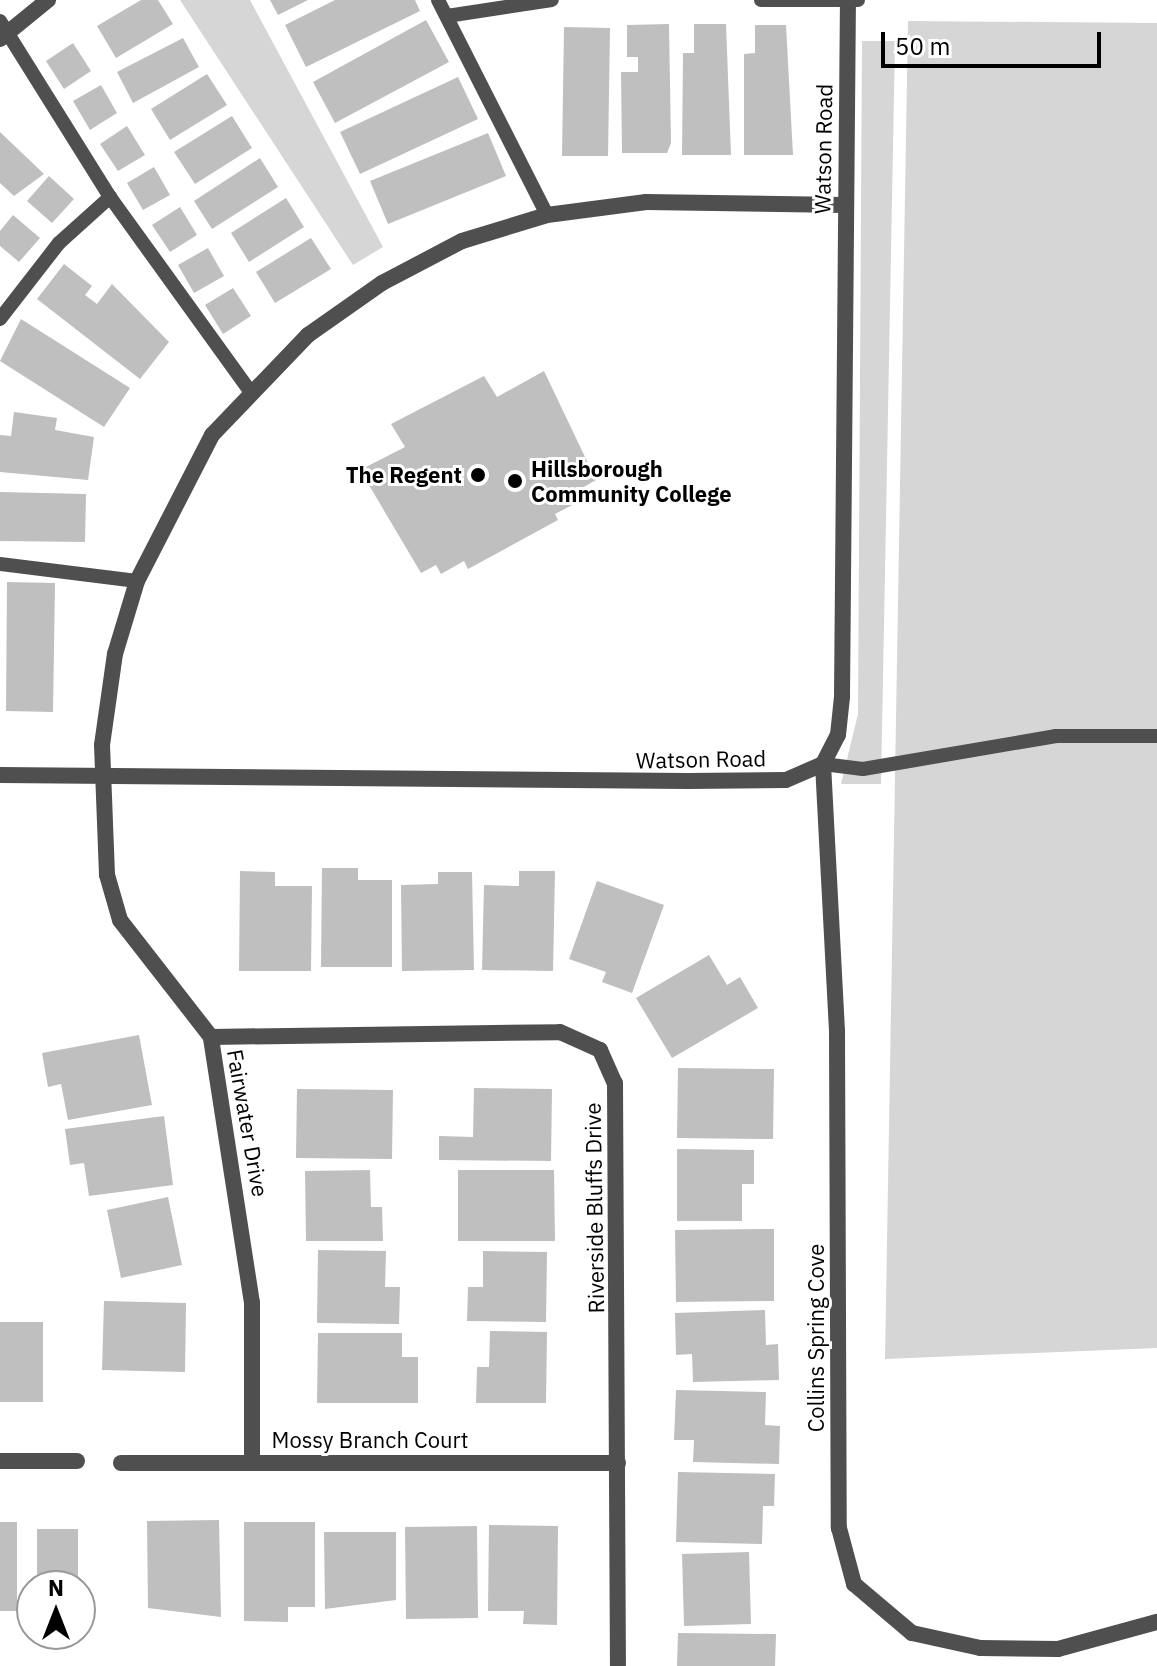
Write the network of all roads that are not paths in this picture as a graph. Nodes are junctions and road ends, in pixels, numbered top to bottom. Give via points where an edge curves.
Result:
1 (48, 0) edge
2 (438, 0) edge
3 (552, 0) edge
4 (761, 0) edge
5 (848, 0) edge
6 (858, 0) edge
7 (447, 16) junction
8 (3, 31) edge
9 (110, 197) junction
10 (844, 205) junction
11 (547, 215) junction
12 (0, 319) edge
13 (250, 391) junction
14 (0, 564) edge
15 (137, 581) junction
16 (1157, 736) edge
17 (823, 764) junction
18 (0, 775) edge
19 (104, 777) junction
20 (211, 1037) junction
21 (0, 1461) edge
22 (77, 1461) dead end
23 (252, 1462) junction
24 (121, 1463) dead end
25 (618, 1463) junction
26 (1157, 1622) edge
27 (618, 1666) edge

1 - 8 street
2 - 7 lane
3 - 7 lane
4 - 5 lane
5 - 6 lane
5 - 10 street, Watson Road
7 - 11 lane
8 - 9 lane
9 - 12 lane via 59,243
9 - 13 lane
10 - 11 street, Fairwater Drive via 646,202
10 - 17 street, Watson Road via 842,697 838,735
11 - 13 street, Fairwater Drive via 462,241 382,283 308,335
13 - 15 street, Fairwater Drive via 212,435
14 - 15 lane
15 - 19 street, Fairwater Drive via 115,654
16 - 17 lane via 1056,736 863,769
17 - 19 street, Watson Road via 786,780
17 - 26 street, Collins Spring Cove via 837,1031 839,1528 854,1584 912,1633 980,1648 1058,1649
18 - 19 street, Watson Road
19 - 20 street, Fairwater Drive via 107,875 120,920
20 - 23 street, Fairwater Drive via 252,1303
20 - 25 street, Riverside Bluffs Drive via 560,1032 600,1050 615,1083
21 - 22 street
23 - 24 street, Mossy Branch Court
23 - 25 street, Mossy Branch Court
25 - 27 street, Riverside Bluffs Drive

